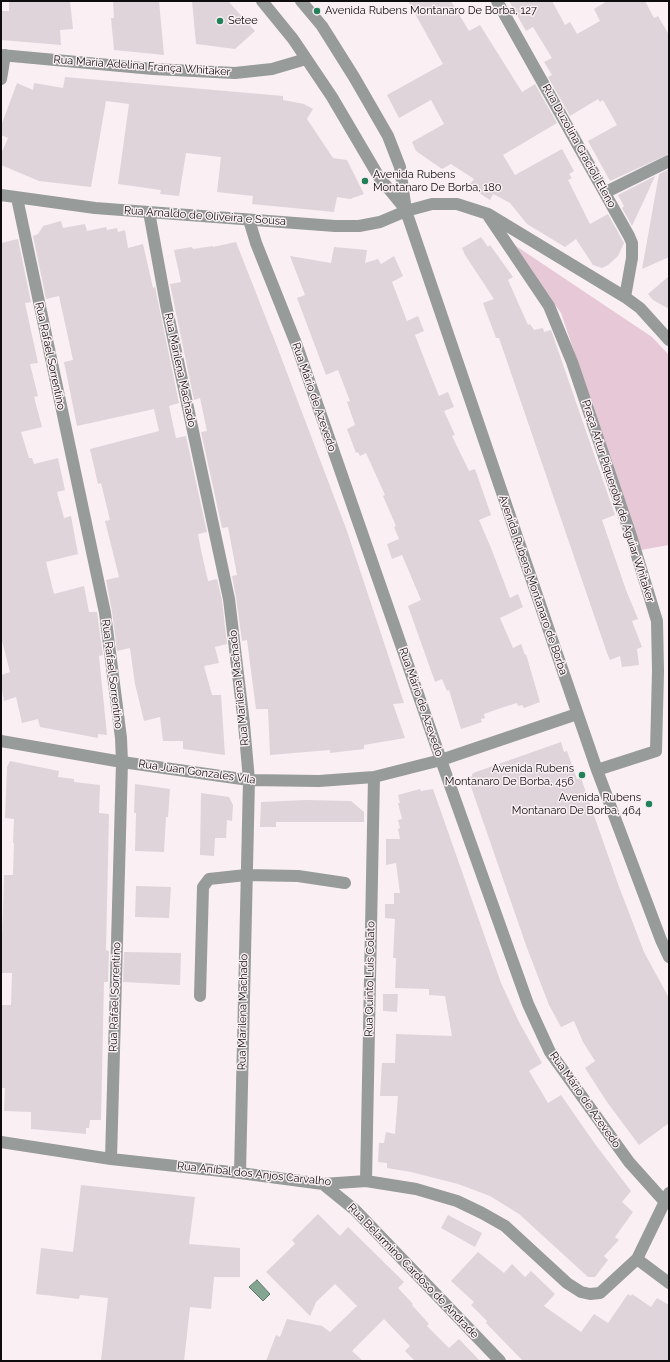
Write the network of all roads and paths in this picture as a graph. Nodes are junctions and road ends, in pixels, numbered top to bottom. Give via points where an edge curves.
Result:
1 (262, 1) edge
2 (301, 1) edge
3 (497, 1) edge
4 (3, 55) edge
5 (306, 59) junction
6 (1, 79) edge
7 (669, 161) edge
8 (606, 192) junction
9 (1, 195) edge
10 (17, 198) junction
11 (406, 210) junction
12 (149, 212) junction
13 (488, 214) junction
14 (249, 220) junction
15 (625, 297) junction
16 (669, 340) edge
17 (577, 714) junction
18 (1, 741) edge
19 (442, 760) junction
20 (122, 762) junction
21 (597, 770) junction
22 (374, 777) junction
23 (249, 780) junction
24 (246, 875) junction
25 (345, 883) dead end
26 (669, 957) edge
27 (200, 996) dead end
28 (1, 1142) edge
29 (111, 1159) junction
30 (240, 1173) junction
31 (366, 1181) junction
32 (323, 1184) junction
33 (666, 1197) edge
34 (637, 1259) junction
35 (669, 1283) edge
36 (500, 1361) edge

1 - 5 street, Avenida Rubens Montanaro de Borba
2 - 11 street, Avenida Rubens Montanaro de Borba via 322,26 388,136 400,167
3 - 8 street, Rua Duzolina Gracioli Eleno
4 - 5 street, Rua Maria Adelina França Whitaker via 153,69 234,73 272,69
4 - 6 street
5 - 11 street, Avenida Rubens Montanaro de Borba via 332,97 379,177
7 - 8 street
8 - 15 street, Rua Duzolina Gracioli Eleno via 632,243
9 - 10 street, Rua Arnaldo de Oliveira e Sousa
10 - 12 street, Rua Arnaldo de Oliveira e Sousa
10 - 20 street, Rua Rafael Sorrentino via 104,613
11 - 13 street, Rua Arnaldo de Oliveira e Sousa via 432,204 457,204
11 - 14 street, Rua Arnaldo de Oliveira e Sousa via 380,222 359,226
11 - 17 street, Avenida Rubens Montanaro de Borba
12 - 14 street, Rua Arnaldo de Oliveira e Sousa
12 - 23 street, Rua Marilena Machado via 166,305 229,599
13 - 15 street, Rua Arnaldo de Oliveira e Sousa
13 - 21 street, Praça Artur Piqueroby de Aguiar Whitaker via 548,306 564,342 631,536 657,621 656,751
14 - 19 street, Rua Mário de Azevedo via 300,354
15 - 16 street, Rua Arnaldo de Oliveira e Sousa via 640,308
17 - 19 street, Rua Juan Gonzales Vila
17 - 21 street, Avenida Rubens Montanaro de Borba
18 - 20 street, Rua Juan Gonzales Vila
19 - 22 street, Rua Juan Gonzales Vila
19 - 33 street, Rua Mário de Azevedo via 528,1004 550,1052 629,1162
20 - 23 street, Rua Juan Gonzales Vila
20 - 29 street, Rua Rafael Sorrentino
21 - 26 street, Avenida Rubens Montanaro de Borba
22 - 23 street, Rua Juan Gonzales Vila via 319,781
22 - 31 street, Rua Quinto Luis Colato
23 - 24 street, Rua Marilena Machado
24 - 25 street via 298,876
24 - 27 street via 210,879 203,887
24 - 30 street, Rua Marilena Machado
28 - 29 street, Rua Aníbal dos Anjos Carvalho
29 - 30 street, Rua Aníbal dos Anjos Carvalho
30 - 32 street, Rua Aníbal dos Anjos Carvalho
31 - 32 street, Rua Aníbal dos Anjos Carvalho
31 - 34 street, Rua Aníbal dos Anjos Carvalho via 416,1189 457,1201 482,1213 505,1226 567,1284 581,1292 600,1293
32 - 36 street, Rua Belarmino Cardoso de Andrade via 355,1210
33 - 34 street
34 - 35 street

